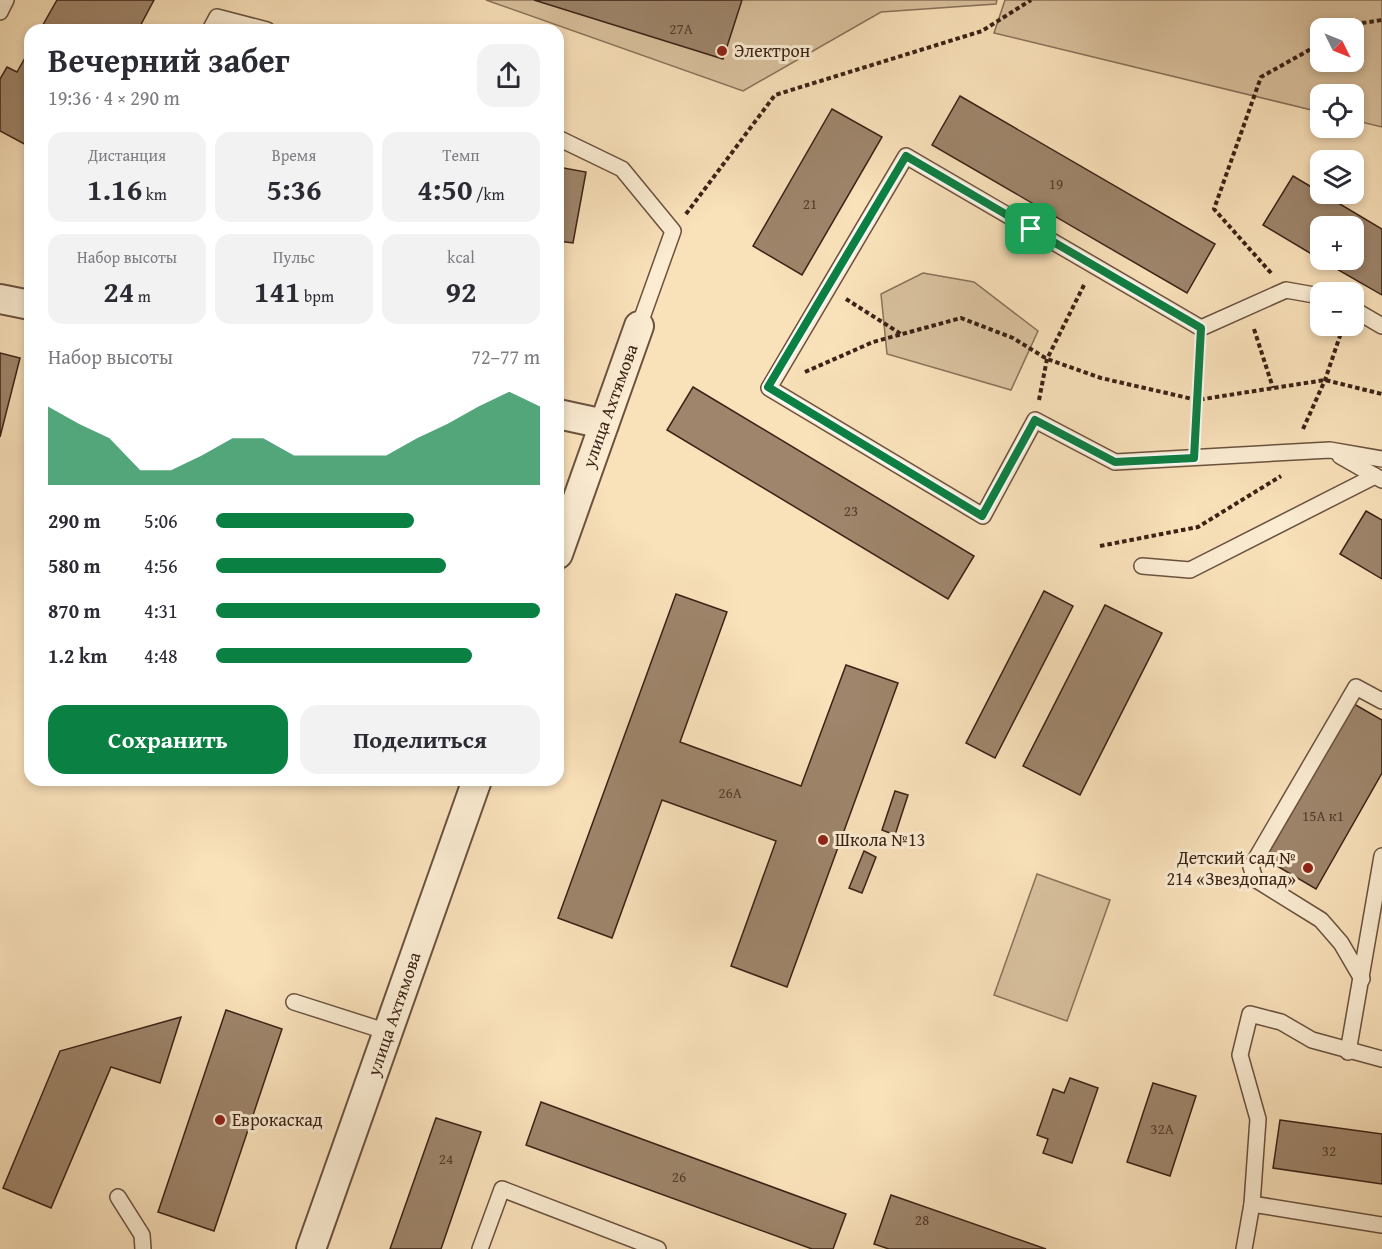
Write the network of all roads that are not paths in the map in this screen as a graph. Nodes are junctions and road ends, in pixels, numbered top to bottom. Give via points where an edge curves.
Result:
1 (6, 0) edge
2 (0, 12) edge
3 (213, 24) edge
4 (244, 24) edge
5 (564, 141) edge
6 (1310, 294) edge
7 (0, 299) edge
8 (24, 304) edge
9 (1364, 315) edge
10 (639, 326) joint
11 (1382, 326) edge
12 (564, 415) edge
13 (604, 424) junction
14 (1330, 450) junction
15 (1382, 459) edge
16 (1378, 478) edge
17 (564, 537) edge
18 (1142, 567) dead end
19 (1382, 701) edge
20 (475, 786) edge
21 (1382, 856) edge
22 (1362, 979) junction
23 (294, 1002) dead end
24 (388, 1032) junction
25 (1348, 1052) junction
26 (1382, 1059) edge
27 (118, 1197) dead end
28 (1252, 1204) junction
29 (1382, 1225) edge
30 (143, 1249) edge
31 (311, 1249) edge
32 (480, 1249) edge
33 (658, 1249) edge
34 (1244, 1249) edge

1 - 2 lane
3 - 4 lane via 217,17
5 - 10 lane via 622,169 673,231
6 - 14 lane via 1286,290 1201,328 906,156 768,387 982,516 1035,420 1115,462
7 - 8 street
9 - 11 lane
10 - 13 street, улица Ахтямова
12 - 13 street
13 - 17 street, улица Ахтямова
14 - 15 lane
14 - 16 lane
16 - 18 lane via 1190,570
19 - 22 lane via 1356,687 1251,867 1255,879 1321,920 1341,943
20 - 24 street, улица Ахтямова
21 - 22 lane
22 - 25 lane
23 - 24 lane
24 - 31 street, улица Ахтямова
25 - 26 lane
25 - 28 lane via 1312,1040 1281,1022 1250,1014 1240,1054 1258,1119
27 - 30 lane via 142,1235
28 - 29 lane
28 - 34 lane
32 - 33 lane via 502,1190

